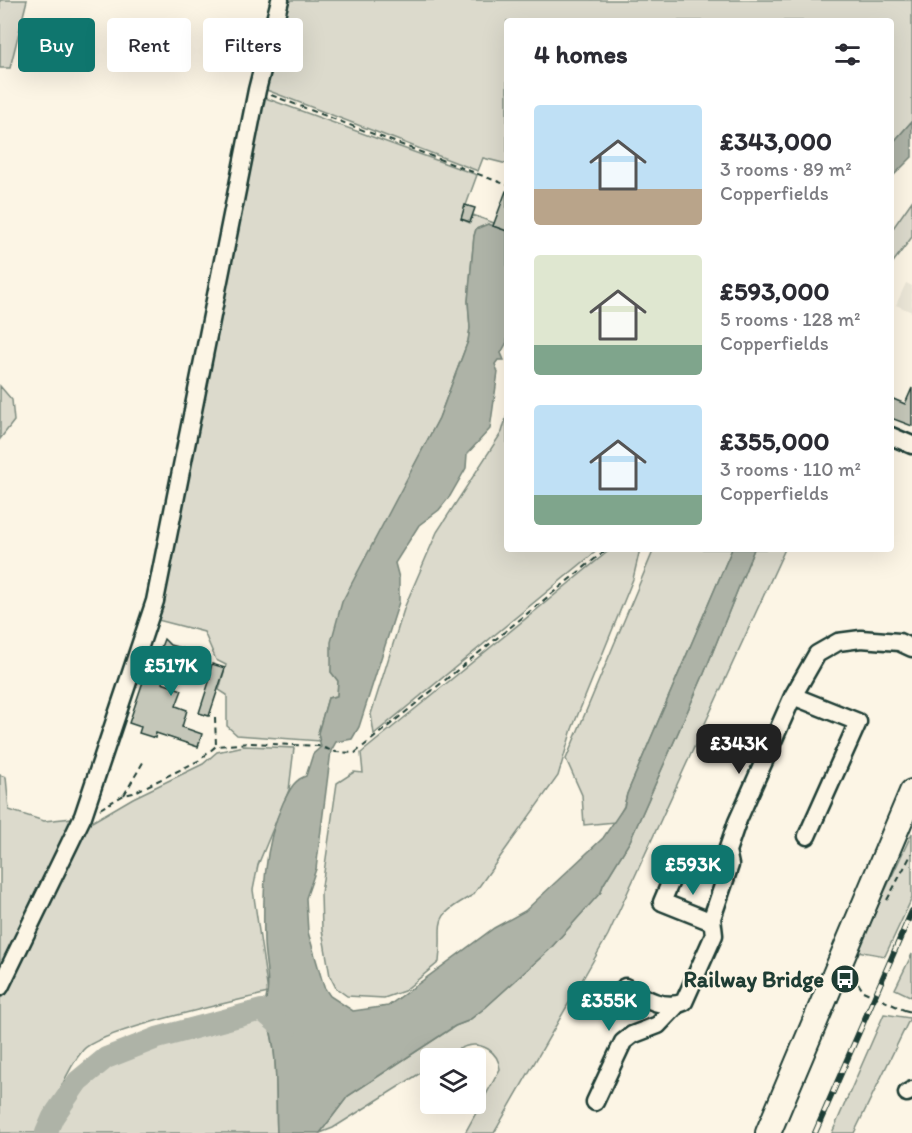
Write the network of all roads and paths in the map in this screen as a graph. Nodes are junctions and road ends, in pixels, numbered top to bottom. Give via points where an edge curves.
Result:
1 (280, 0) edge
2 (257, 90) junction
3 (504, 184) edge
4 (894, 437) edge
5 (912, 445) edge
6 (603, 552) edge
7 (912, 648) edge
8 (794, 696) junction
9 (215, 717) dead end
10 (216, 746) junction
11 (145, 759) dead end
12 (912, 792) edge
13 (124, 795) junction
14 (83, 816) junction
15 (807, 836) dead end
16 (676, 870) dead end
17 (712, 922) junction
18 (0, 987) edge
19 (625, 987) dead end
20 (863, 991) dead end
21 (677, 1005) junction
22 (912, 1012) edge
23 (595, 1102) dead end
24 (768, 1133) edge

1 - 2 street
2 - 3 path
2 - 14 street via 155,601
4 - 5 street
6 - 10 path via 355,753 318,746
7 - 8 street via 899,642 838,642 818,654
8 - 15 street via 858,722
8 - 17 street via 737,822 727,851 730,866
9 - 10 path
10 - 13 path via 200,760
11 - 13 path
12 - 24 highway
13 - 14 path
14 - 18 street
16 - 17 street via 662,902
17 - 21 street via 714,935 684,1002
19 - 21 street via 647,1000
20 - 22 path, bridge
21 - 23 street via 658,1025 622,1042

